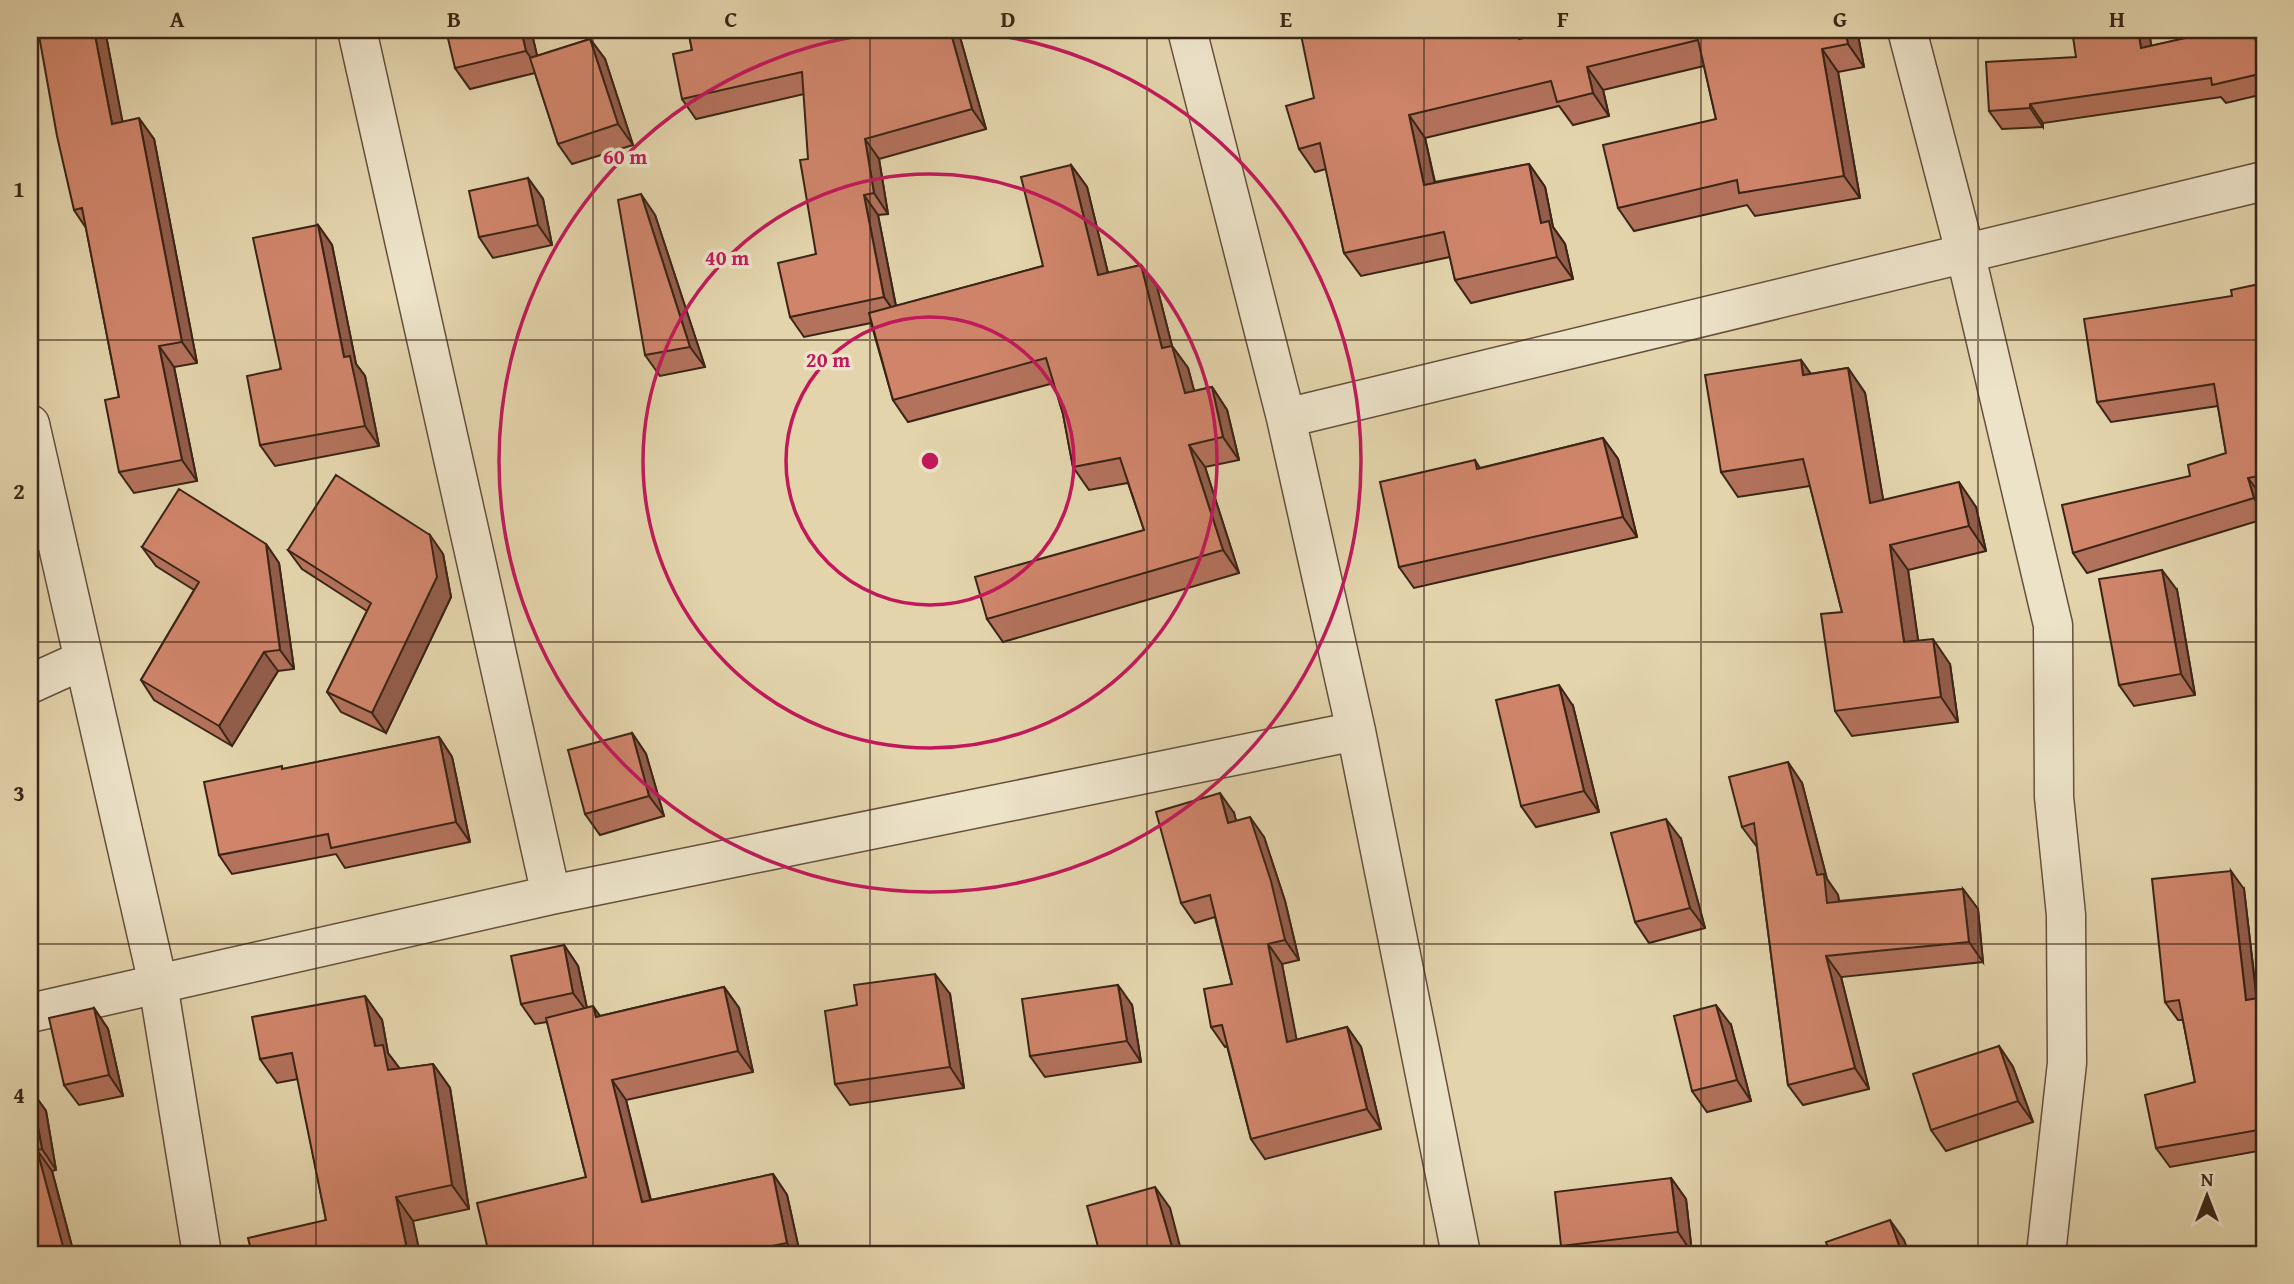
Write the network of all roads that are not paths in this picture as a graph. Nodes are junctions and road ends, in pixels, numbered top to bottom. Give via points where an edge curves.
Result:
1 (357, 30) edge
2 (1187, 30) edge
3 (1907, 30) edge
4 (2264, 181) edge
5 (1965, 253) junction
6 (1286, 418) junction
7 (30, 424) edge
8 (83, 660) junction
9 (30, 684) edge
10 (1356, 731) junction
11 (551, 895) junction
12 (158, 984) junction
13 (30, 1013) edge
14 (202, 1254) edge
15 (1461, 1254) edge
16 (2046, 1254) edge

1 - 11 street
2 - 6 street
3 - 5 street
4 - 5 street
5 - 6 street
5 - 16 street via 2053,625 2054,797 2066,915 2067,1063
6 - 10 street
7 - 8 street
8 - 9 street
8 - 12 street
10 - 11 street
10 - 15 street
11 - 12 street
12 - 13 street
12 - 14 street

